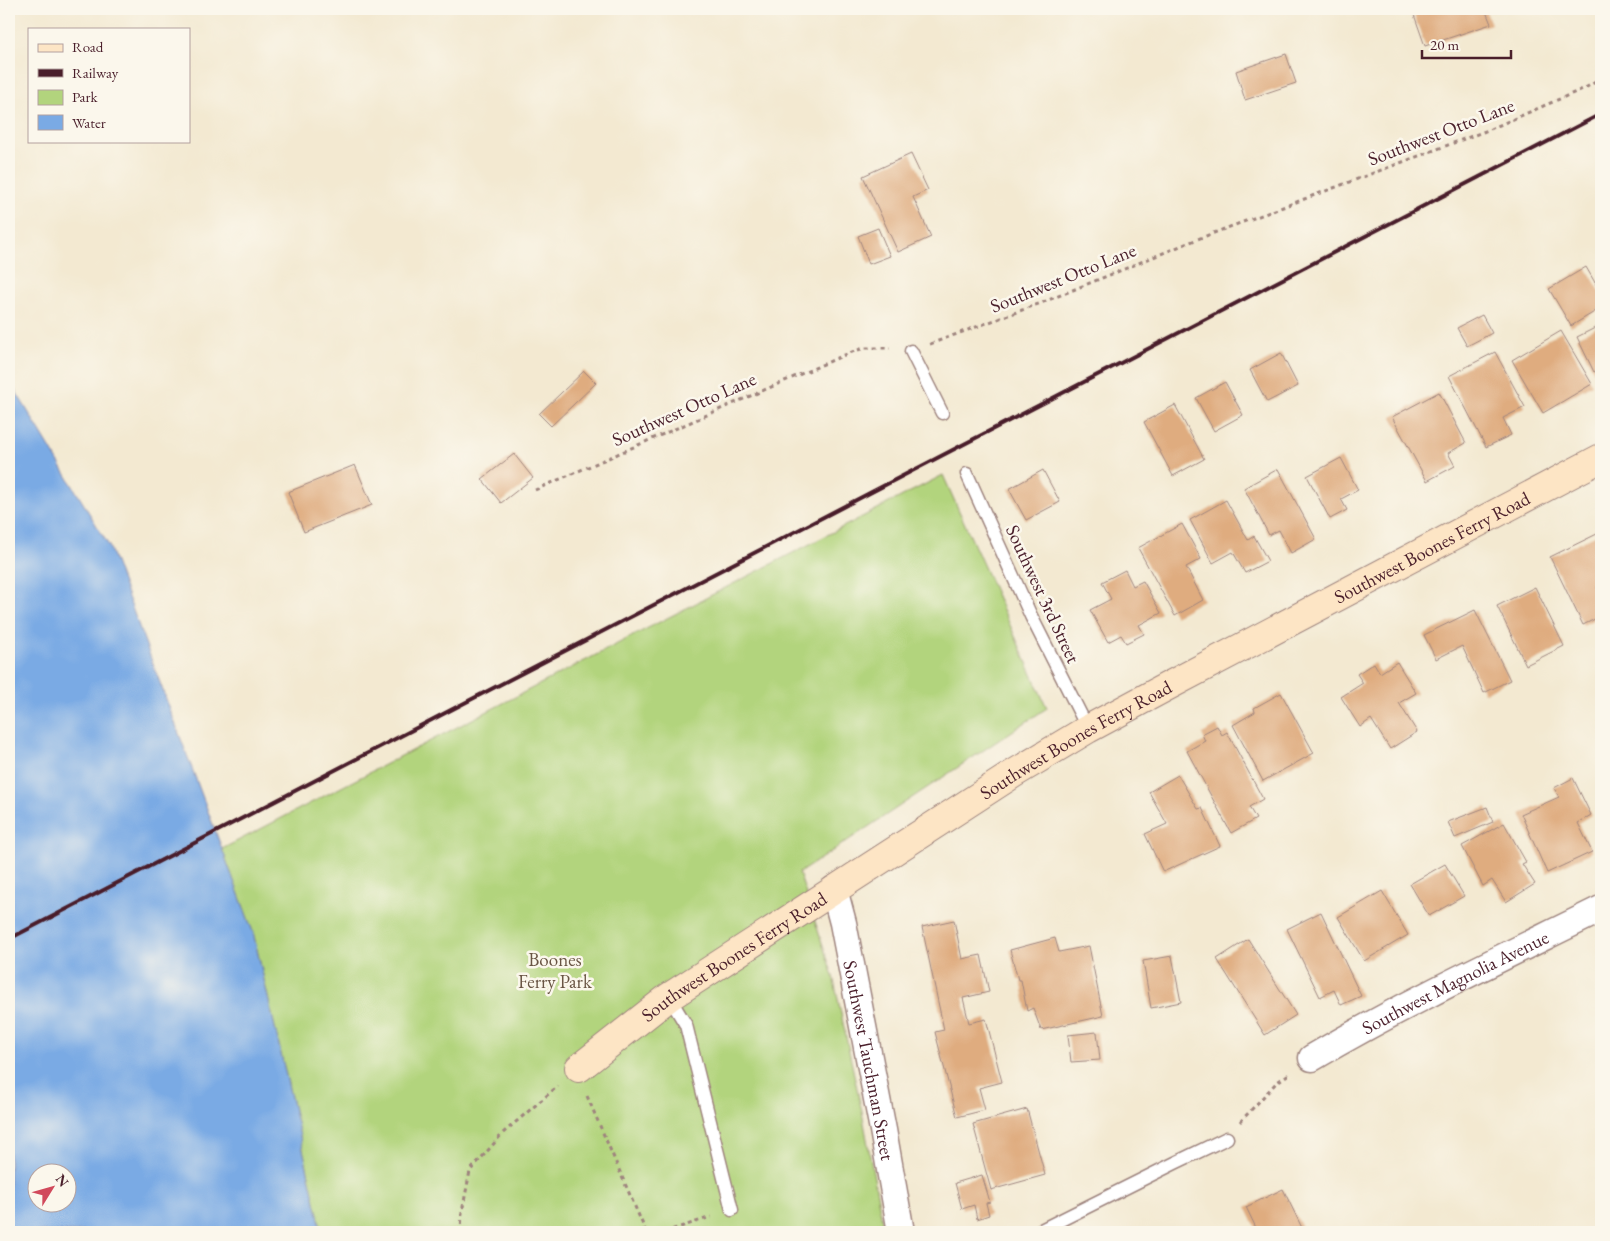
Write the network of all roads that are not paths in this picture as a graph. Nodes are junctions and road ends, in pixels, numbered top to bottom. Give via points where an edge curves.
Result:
1 (911, 351) road end
2 (942, 413) dead end
3 (1601, 458) edge
4 (967, 474) dead end
5 (1088, 729) junction
6 (834, 888) junction
7 (1601, 909) edge
8 (668, 997) junction
9 (1312, 1058) road end
10 (579, 1068) road end
11 (1227, 1138) road end
12 (732, 1210) road end
13 (901, 1232) edge
14 (1037, 1232) edge

1 - 2 lane
3 - 5 street, Southwest Boones Ferry Road
4 - 5 lane, Southwest 3rd Street via 1031,616
5 - 6 street, Southwest Boones Ferry Road
6 - 8 street, Southwest Boones Ferry Road
6 - 13 street, Southwest Tauchman Street
7 - 9 street, Southwest Magnolia Avenue via 1438,990
8 - 10 street, Southwest Boones Ferry Road
8 - 12 lane via 686,1025
11 - 14 lane

